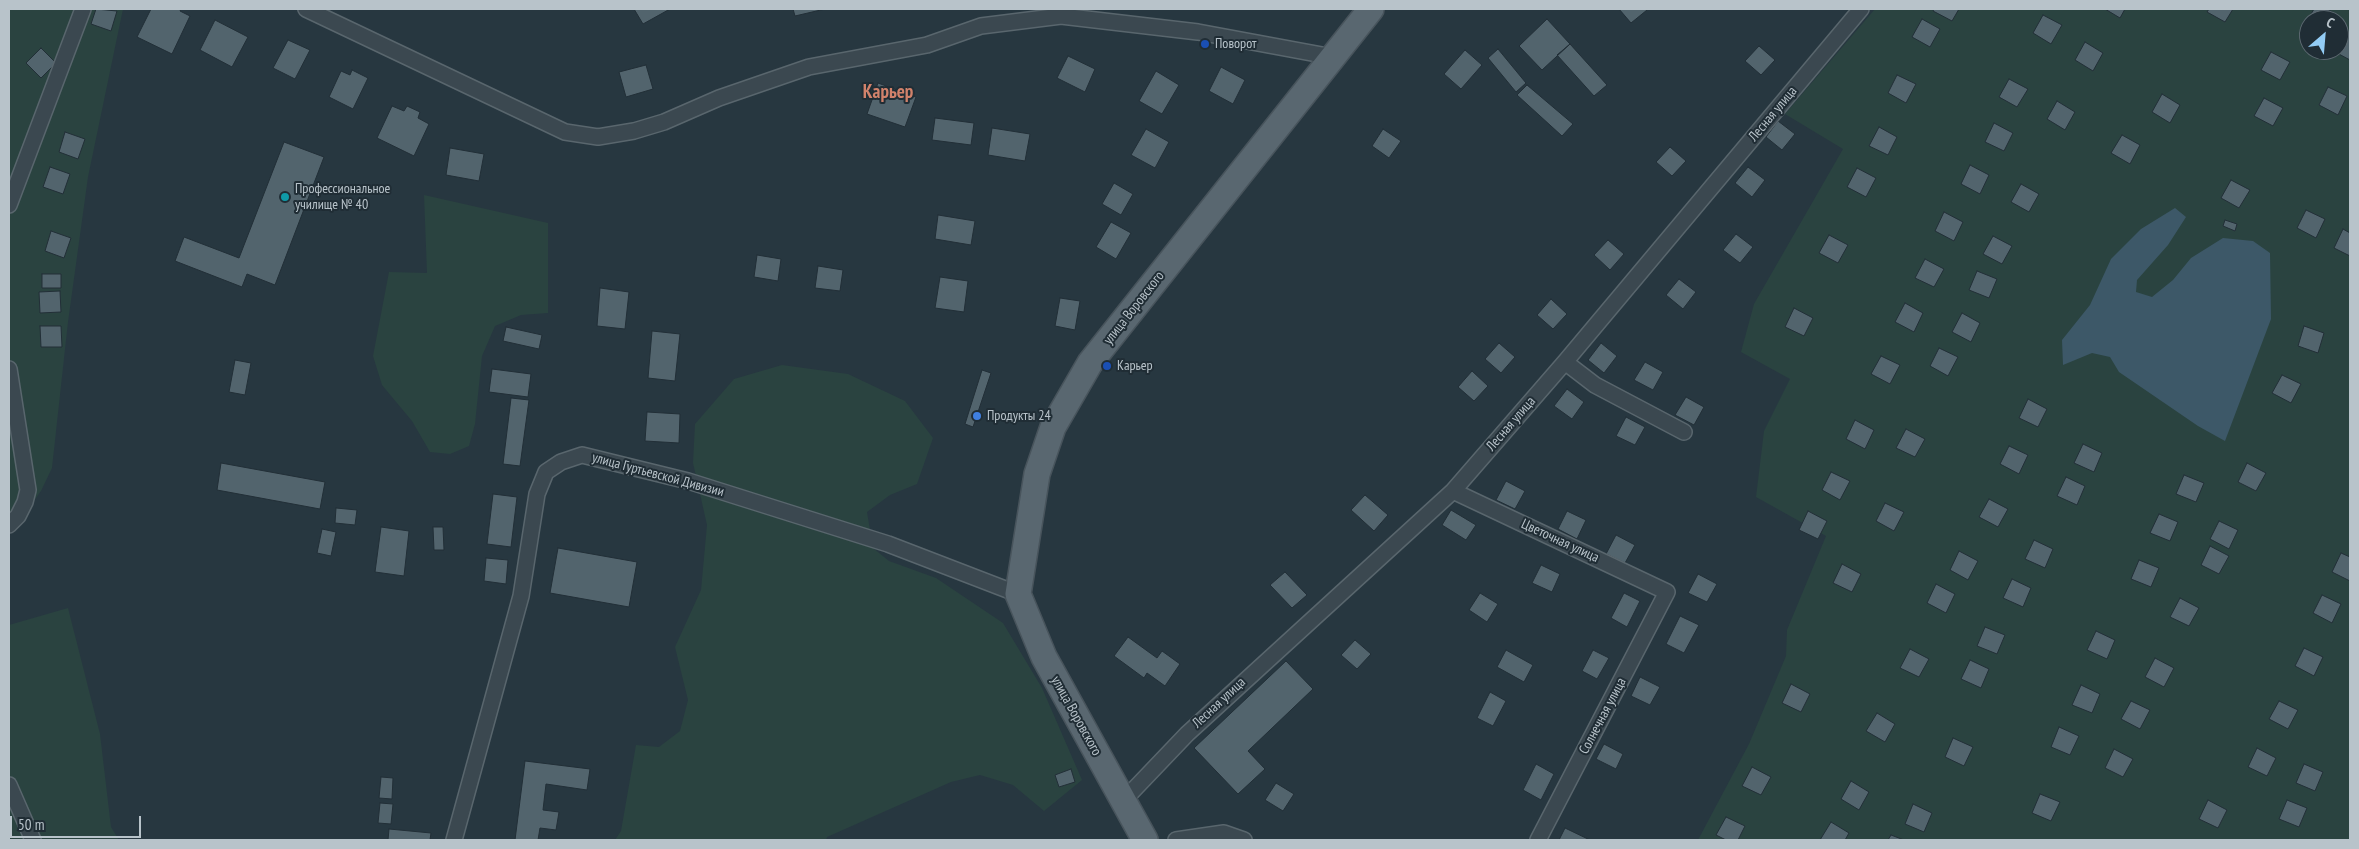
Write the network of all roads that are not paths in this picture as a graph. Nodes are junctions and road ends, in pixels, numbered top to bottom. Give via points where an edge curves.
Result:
1 (83, 9) edge
2 (306, 9) edge
3 (1371, 9) edge
4 (1861, 9) edge
5 (1334, 56) junction
6 (9, 205) edge
7 (1565, 362) junction
8 (9, 369) edge
9 (1684, 432) dead end
10 (1453, 491) junction
11 (9, 525) edge
12 (1667, 592) joint
13 (1018, 594) junction
14 (9, 785) edge
15 (1123, 801) junction
16 (33, 840) edge
17 (454, 840) edge
18 (1145, 840) edge
19 (1176, 840) edge
20 (1244, 840) edge
21 (1538, 840) edge

1 - 6 street
2 - 5 street via 565,132 598,137 664,122 719,98 809,67 927,45 981,26 1061,16 1198,32
3 - 5 main road, улица Воровского
4 - 7 street, Лесная улица
5 - 13 main road, улица Воровского via 1090,363 1053,427 1037,474
7 - 9 street via 1595,385
7 - 10 street, Лесная улица
8 - 11 street via 28,490 18,516
10 - 12 street, Цветочная улица
10 - 15 street, Лесная улица via 1193,728
12 - 21 street, Солнечная улица
13 - 15 main road, улица Воровского via 1044,658
13 - 17 street, улица Гуртьевской Дивизии via 888,544 688,481 582,455 561,462 546,472 537,494 521,596
14 - 16 street
15 - 18 main road, улица Воровского
19 - 20 street via 1224,833

